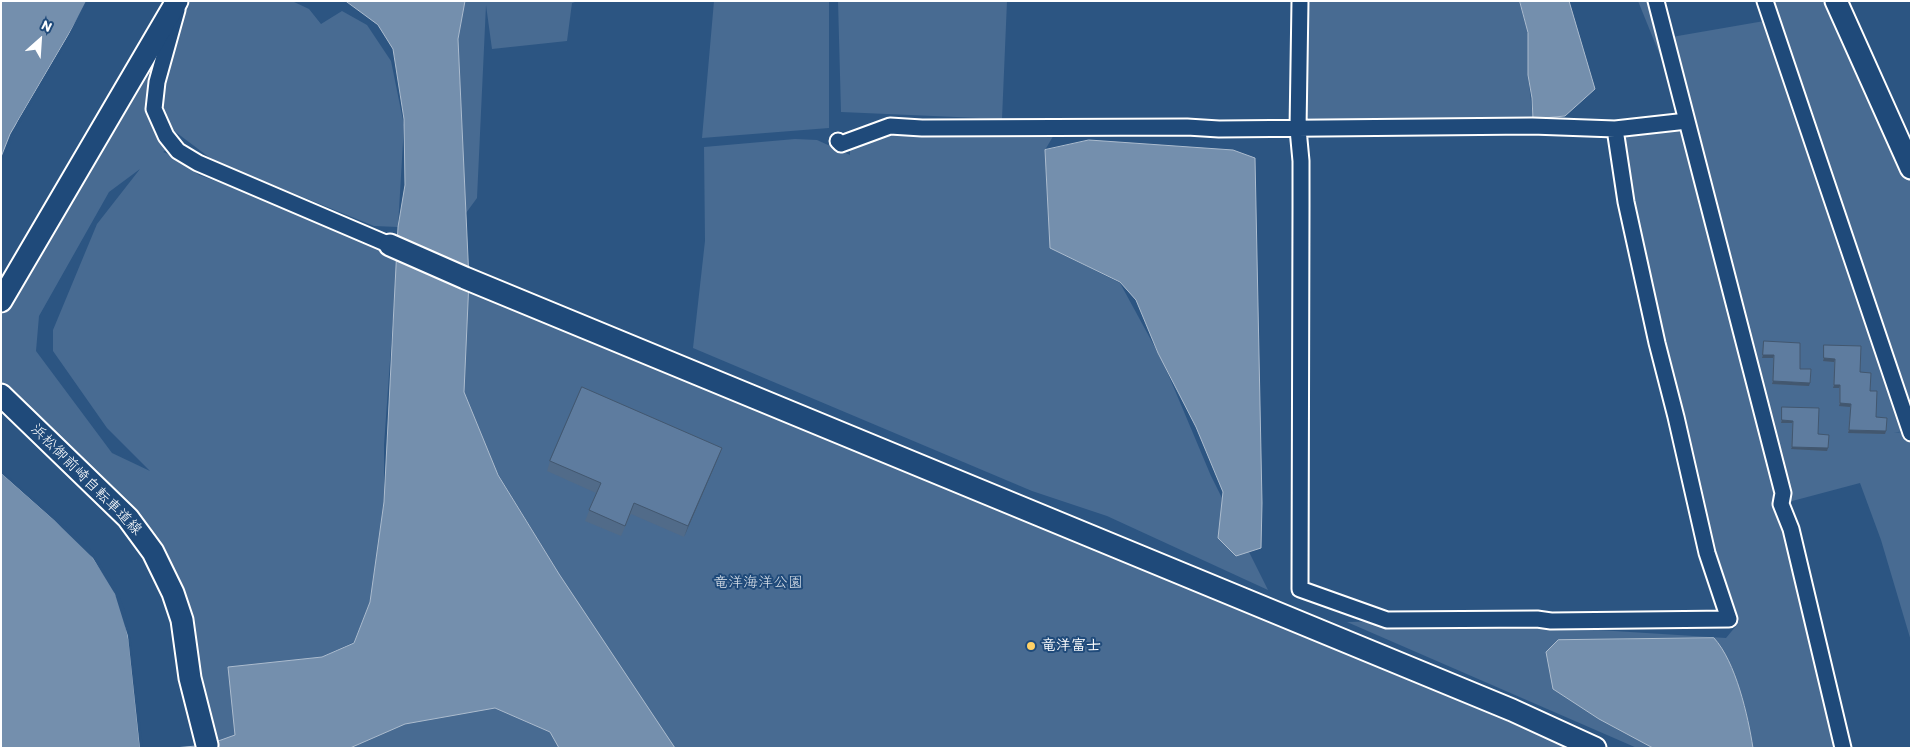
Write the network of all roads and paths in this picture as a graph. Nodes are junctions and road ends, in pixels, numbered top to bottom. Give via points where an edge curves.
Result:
1 (178, 1) edge
2 (1300, 1) edge
3 (1656, 1) edge
4 (1764, 1) edge
5 (1836, 1) edge
6 (1687, 121) junction
7 (1298, 129) junction
8 (1615, 129) junction
9 (838, 140) dead end
10 (1911, 168) edge
11 (390, 245) joint
12 (1, 301) edge
13 (1, 395) edge
14 (1911, 433) edge
15 (207, 745) dead end
16 (1595, 748) edge
17 (1843, 748) edge

1 - 11 street via 157,82 154,109 166,136 178,151 206,167
1 - 12 street
2 - 7 street
3 - 6 street
4 - 14 street
5 - 10 street
6 - 8 street
6 - 17 street via 1783,492 1781,504 1790,528
7 - 8 street via 1532,126
7 - 8 street via 1301,161 1300,589 1387,620 1729,619 1707,553 1657,343 1626,202
7 - 9 street via 890,126 841,144
11 - 16 street via 1512,710
13 - 15 street, 浜松御前崎自転車道線 via 128,518 153,552 182,620 190,678

